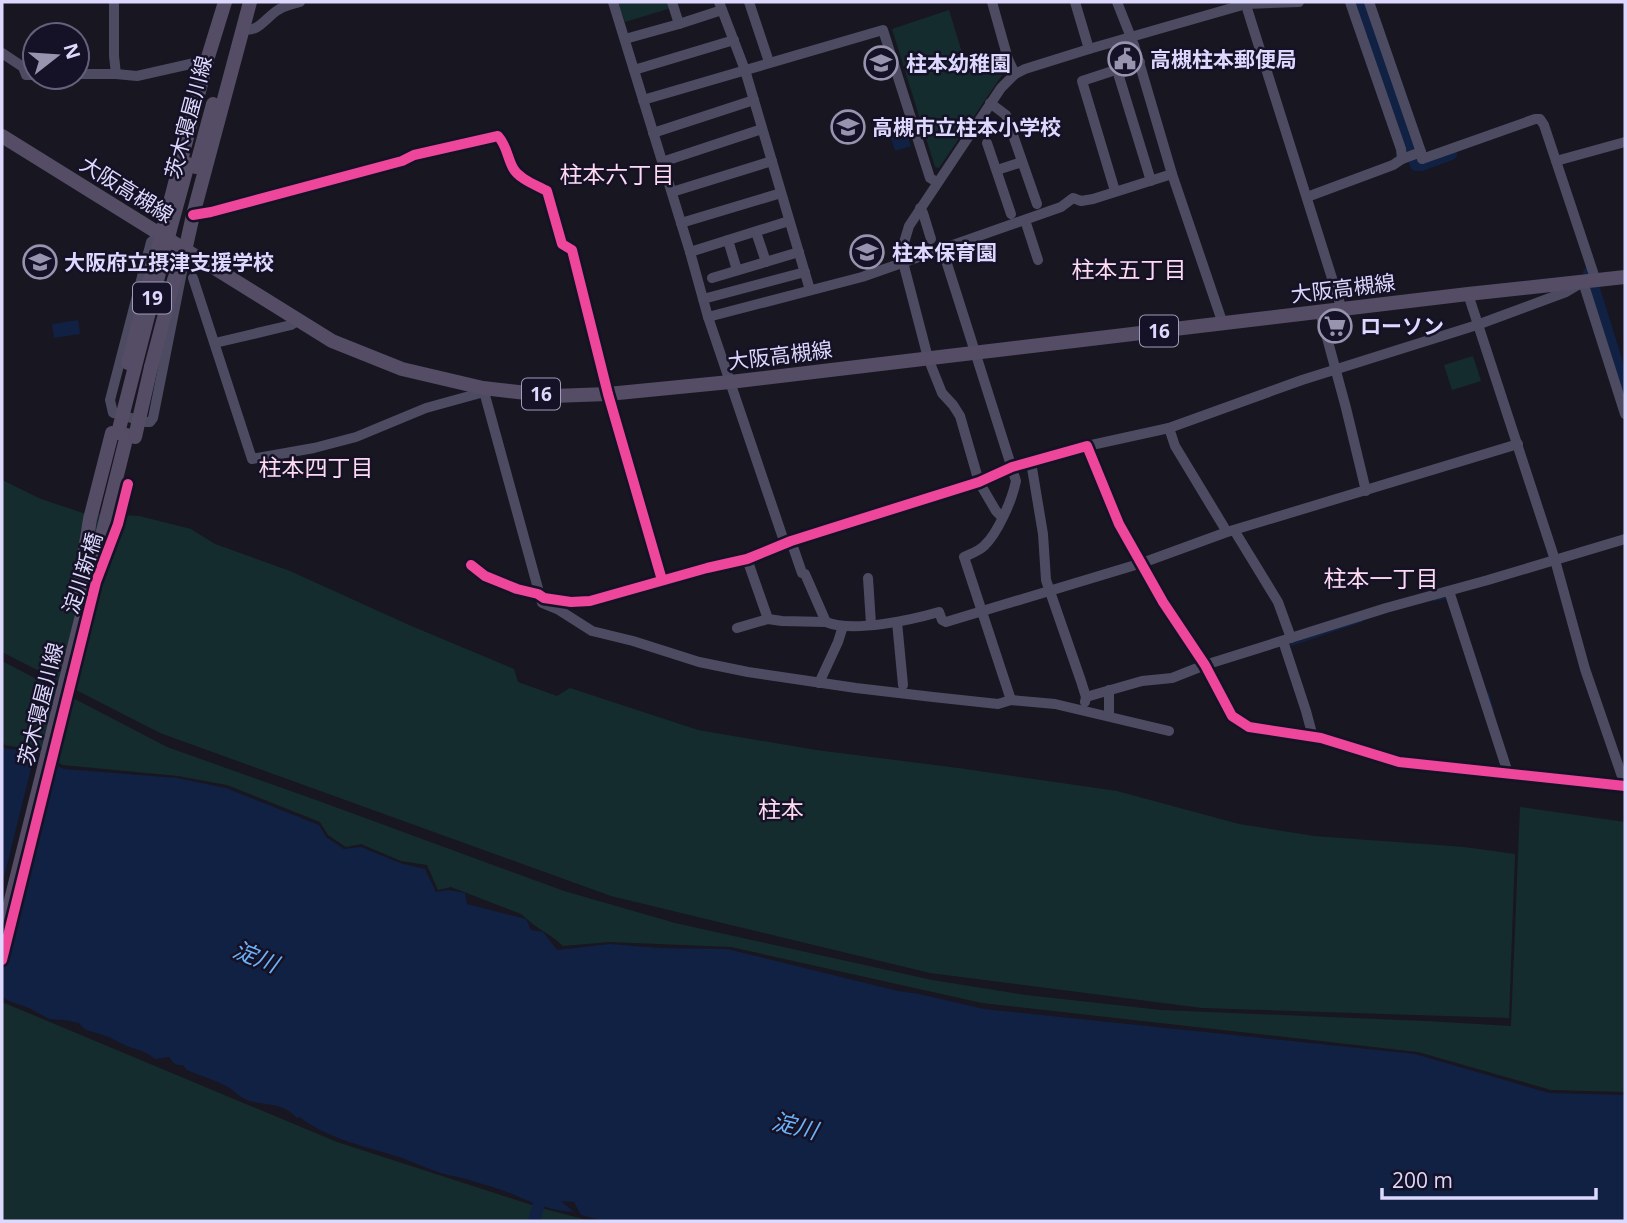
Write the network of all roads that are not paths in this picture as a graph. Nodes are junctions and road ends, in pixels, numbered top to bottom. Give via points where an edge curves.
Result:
1 (114, 2) edge
2 (225, 2) edge
3 (232, 2) edge
4 (242, 2) edge
5 (250, 2) edge
6 (300, 2) edge
7 (613, 2) edge
8 (672, 2) edge
9 (749, 2) edge
10 (992, 2) edge
11 (1074, 2) edge
12 (1117, 2) edge
13 (1299, 2) edge
14 (1350, 2) edge
15 (1369, 2) edge
16 (1246, 3) edge
17 (720, 6) edge
18 (678, 24) junction
19 (243, 29) junction
20 (1130, 37) junction
21 (625, 39) junction
22 (734, 40) junction
23 (1089, 49) junction
24 (2, 53) edge
25 (208, 57) junction
26 (769, 62) junction
27 (1140, 62) junction
28 (21, 66) edge
29 (634, 70) junction
30 (745, 70) junction
31 (1117, 70) junction
32 (91, 74) edge
33 (116, 74) junction
34 (1015, 74) junction
35 (643, 100) junction
36 (754, 100) junction
37 (990, 103) junction
38 (762, 129) junction
39 (653, 133) junction
40 (2, 136) edge
41 (1625, 142) edge
42 (988, 143) dead end
43 (1420, 152) junction
44 (1402, 159) junction
45 (772, 161) junction
46 (1556, 161) junction
47 (662, 162) junction
48 (1022, 162) junction
49 (192, 165) junction
50 (997, 170) junction
51 (1172, 174) junction
52 (1152, 181) junction
53 (937, 182) junction
54 (1115, 191) junction
55 (671, 192) junction
56 (781, 193) junction
57 (1307, 197) junction
58 (1037, 204) dead end
59 (920, 208) junction
60 (1011, 214) dead end
61 (193, 215) junction
62 (1025, 220) junction
63 (789, 221) junction
64 (681, 223) junction
65 (756, 232) junction
66 (161, 234) junction
67 (932, 239) dead end
68 (728, 240) junction
69 (942, 248) junction
70 (185, 251) junction
71 (690, 252) junction
72 (799, 252) junction
73 (1038, 260) dead end
74 (766, 262) junction
75 (903, 262) junction
76 (737, 270) junction
77 (805, 272) junction
78 (1625, 277) edge
79 (193, 278) dead end
80 (712, 278) dead end
81 (1589, 281) junction
82 (810, 290) junction
83 (1468, 294) junction
84 (703, 299) junction
85 (1342, 310) junction
86 (1320, 312) junction
87 (708, 317) junction
88 (299, 320) junction
89 (1223, 324) junction
90 (1477, 324) junction
91 (215, 343) junction
92 (975, 352) junction
93 (928, 358) junction
94 (1336, 370) junction
95 (730, 382) junction
96 (483, 390) junction
97 (608, 394) junction
98 (1625, 414) edge
99 (1169, 428) junction
100 (123, 435) junction
101 (1518, 444) junction
102 (1087, 446) junction
103 (1031, 462) junction
104 (1012, 467) junction
105 (111, 480) junction
106 (979, 482) junction
107 (1366, 491) junction
108 (1002, 517) junction
109 (1231, 531) junction
110 (1625, 539) edge
111 (788, 543) junction
112 (747, 559) junction
113 (1555, 560) junction
114 (1142, 563) junction
115 (471, 565) dead end
116 (868, 578) dead end
117 (662, 580) junction
118 (1449, 590) junction
119 (1049, 591) junction
120 (538, 594) junction
121 (80, 604) junction
122 (981, 611) junction
123 (768, 619) junction
124 (826, 622) junction
125 (897, 622) junction
126 (871, 624) junction
127 (843, 626) junction
128 (737, 628) dead end
129 (1287, 640) junction
130 (1205, 665) junction
131 (819, 683) junction
132 (903, 685) dead end
133 (1110, 690) junction
134 (1086, 697) junction
135 (1011, 700) junction
136 (1083, 712) junction
137 (1109, 716) junction
138 (1169, 731) dead end
139 (1313, 737) junction
140 (1625, 746) edge
141 (1612, 748) junction
142 (1508, 773) junction
143 (1625, 785) edge
144 (2, 903) edge
145 (2, 936) edge

1 - 33 street
2 - 25 main road
3 - 49 main road, 茨木寝屋川線 / 19
4 - 49 main road, 茨木寝屋川線 / 19
5 - 19 main road
6 - 19 street via 276,10 254,29
7 - 21 street
8 - 18 street
9 - 26 street
10 - 34 street
11 - 23 street
12 - 20 street
13 - 16 street
14 - 44 street
15 - 43 street
16 - 20 street
16 - 57 street
17 - 18 street
17 - 22 street
18 - 21 street
19 - 61 main road
20 - 23 street
20 - 27 street
21 - 29 street
22 - 29 street
22 - 30 street
23 - 34 street
24 - 28 street
25 - 33 street via 137,76
25 - 66 main road
26 - 30 street
26 - 53 street via 883,30 930,177
27 - 31 street
27 - 51 street
29 - 35 street
30 - 35 street
30 - 36 street
31 - 52 street
31 - 54 street via 1082,81
32 - 33 street
34 - 37 street
35 - 39 street
36 - 38 street
36 - 39 street
37 - 48 street via 1006,115
37 - 53 street
38 - 45 street
38 - 47 street
39 - 47 street
40 - 66 main road, 大阪高槻線 / 16
41 - 46 street
42 - 50 street
43 - 44 street
43 - 46 street via 1422,159 1540,119
44 - 57 street
45 - 55 street
45 - 56 street
46 - 81 street
47 - 55 street
48 - 50 street
48 - 58 street
49 - 100 main road, 茨木寝屋川線 / 19
50 - 60 street
51 - 52 street
51 - 89 street
52 - 54 street
53 - 59 street
54 - 62 street via 1081,201 1073,198 1062,207
55 - 64 street
56 - 63 street
56 - 64 street
57 - 85 street
59 - 67 street
59 - 75 street via 909,226
61 - 70 main road
61 - 97 street via 498,136 517,174 547,191 562,244 572,250
62 - 69 street
62 - 73 street
63 - 65 street
63 - 72 street
64 - 71 street
65 - 68 street
65 - 74 street
66 - 70 main road, 大阪高槻線 / 16
66 - 70 street via 151,242 110,400 113,413 146,422 153,418
66 - 100 main road via 128,363
68 - 71 street
68 - 76 street
69 - 75 street
69 - 92 street
70 - 88 main road, 大阪高槻線 / 16
70 - 100 main road, bridge via 151,368
71 - 84 street
72 - 74 street
72 - 77 street
74 - 76 street
75 - 82 street
75 - 93 street
76 - 80 street
77 - 82 street
77 - 84 street
78 - 81 main road, 大阪高槻線 / 16
79 - 91 street
81 - 83 main road, 大阪高槻線 / 16
81 - 90 street
81 - 98 street
82 - 87 street
83 - 85 main road, 大阪高槻線 / 16
83 - 90 street
84 - 87 street
85 - 86 main road, 大阪高槻線 / 16
86 - 89 main road, 大阪高槻線 / 16
86 - 94 street
87 - 95 street
88 - 91 street
88 - 96 main road, 大阪高槻線 / 16 via 332,341 402,369
89 - 92 main road, 大阪高槻線 / 16
90 - 94 street
90 - 101 street
91 - 96 street via 252,459 356,438
92 - 93 main road, 大阪高槻線 / 16
92 - 104 street
93 - 95 main road, 大阪高槻線 / 16
93 - 106 street via 942,393 960,416
94 - 99 street
94 - 107 street
95 - 97 main road, 大阪高槻線 / 16
95 - 111 street
96 - 97 main road, 大阪高槻線 / 16 via 553,396
96 - 120 street
97 - 117 street
99 - 102 street
99 - 109 street via 1175,446
100 - 105 main road
100 - 105 main road
101 - 107 street
101 - 113 street
102 - 103 street
102 - 114 street via 1119,524
103 - 104 street
103 - 119 street
104 - 106 street
104 - 108 street via 1016,481
105 - 121 main road, 茨木寝屋川線
106 - 108 street
106 - 111 street
107 - 109 street
108 - 122 street via 984,547 964,557
109 - 114 street
109 - 129 street via 1278,602
110 - 113 street
111 - 112 street
111 - 124 street
112 - 117 street
112 - 123 street
113 - 118 street
113 - 141 street
114 - 119 street
114 - 130 street
115 - 120 street via 485,576
116 - 126 street
117 - 120 street via 590,601 570,603
118 - 129 street
118 - 142 street
119 - 122 street
119 - 134 street
120 - 131 street via 542,603 592,631 699,662
121 - 144 main road, 茨木寝屋川線
121 - 145 main road, 茨木寝屋川線
122 - 125 street via 946,622 939,612
122 - 135 street
123 - 124 street
123 - 128 street
124 - 127 street
125 - 126 street
125 - 132 street
126 - 127 street
127 - 131 street
129 - 130 street
129 - 139 street
130 - 133 street via 1172,678
130 - 139 street via 1232,716 1241,722
131 - 135 street via 998,704
133 - 134 street
133 - 137 street
134 - 136 street
135 - 136 street
136 - 137 street
137 - 138 street
139 - 142 street via 1399,762
140 - 141 street
141 - 143 street
142 - 143 street

